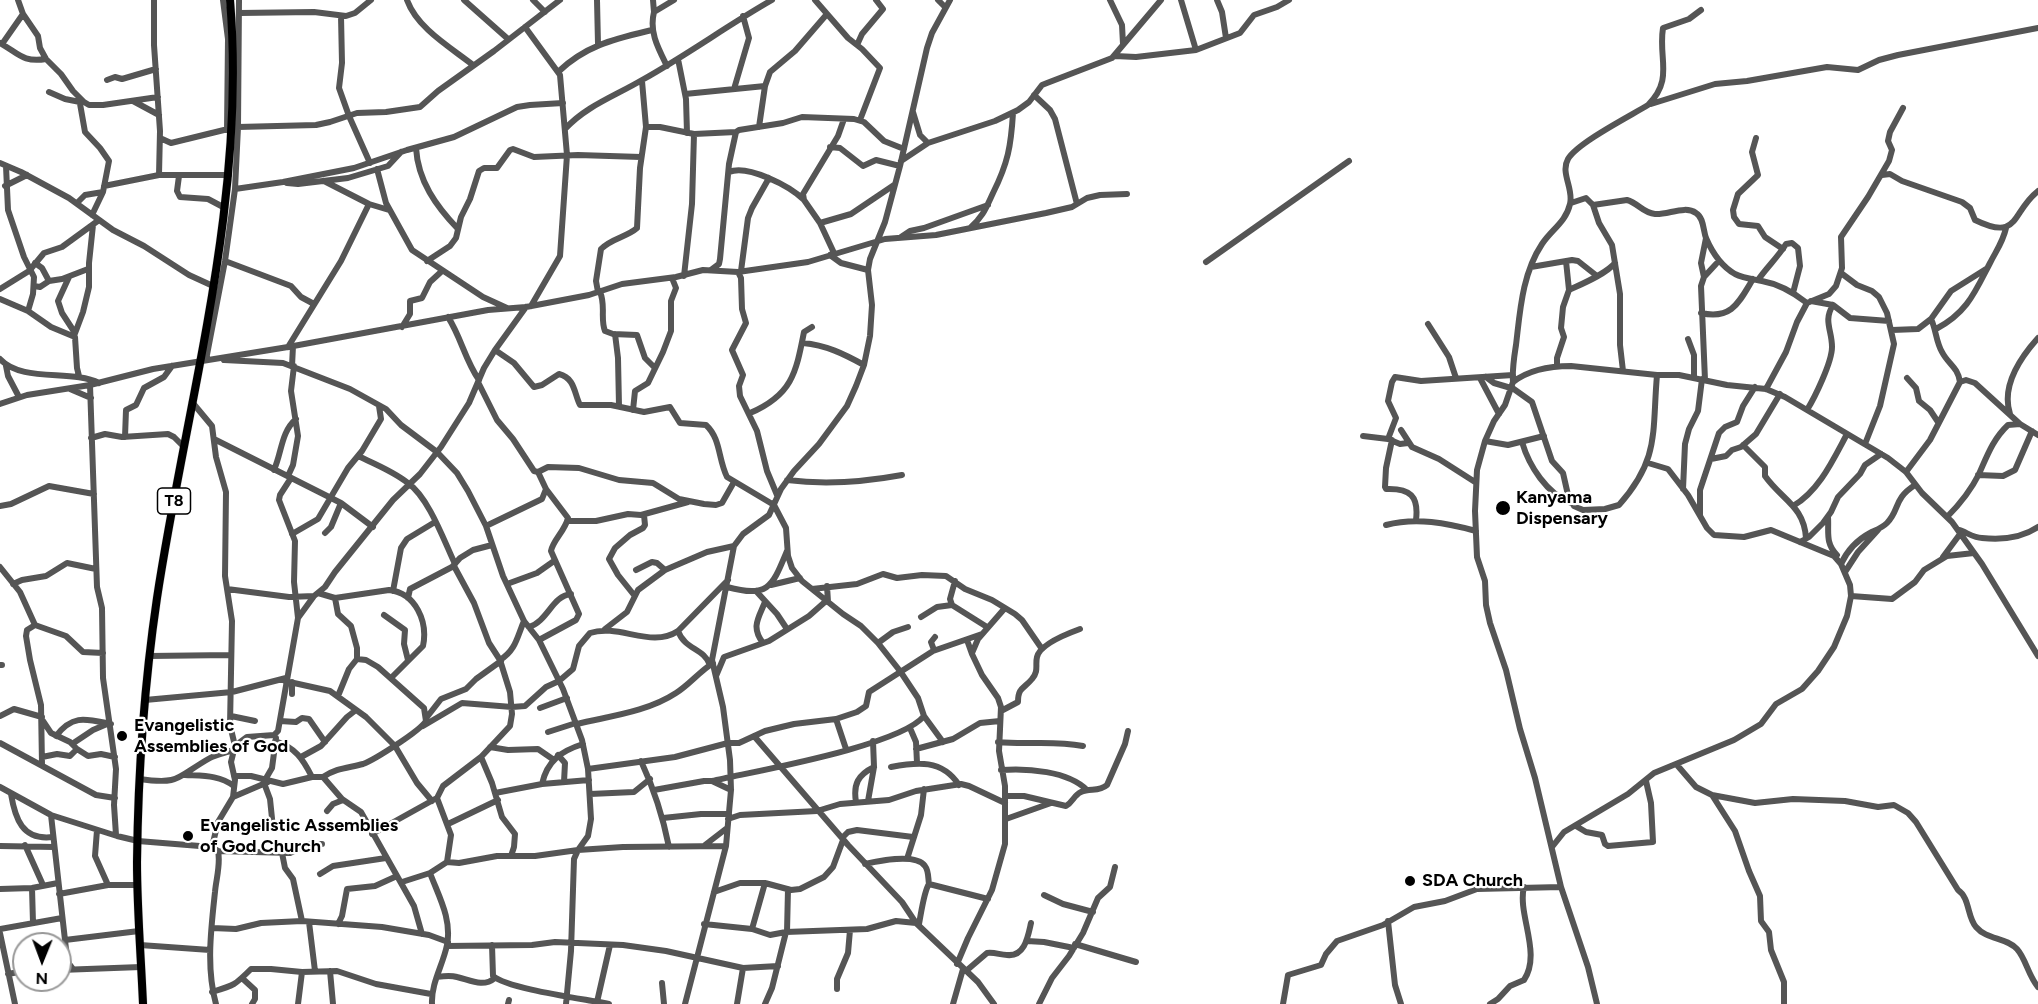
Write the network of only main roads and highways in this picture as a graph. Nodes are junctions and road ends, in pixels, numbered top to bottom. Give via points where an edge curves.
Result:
1 (230, 0) edge
2 (143, 1004) edge

1 - 2 main road, T8 via 232,128 225,208 203,360 183,446 157,598 145,700 138,841

